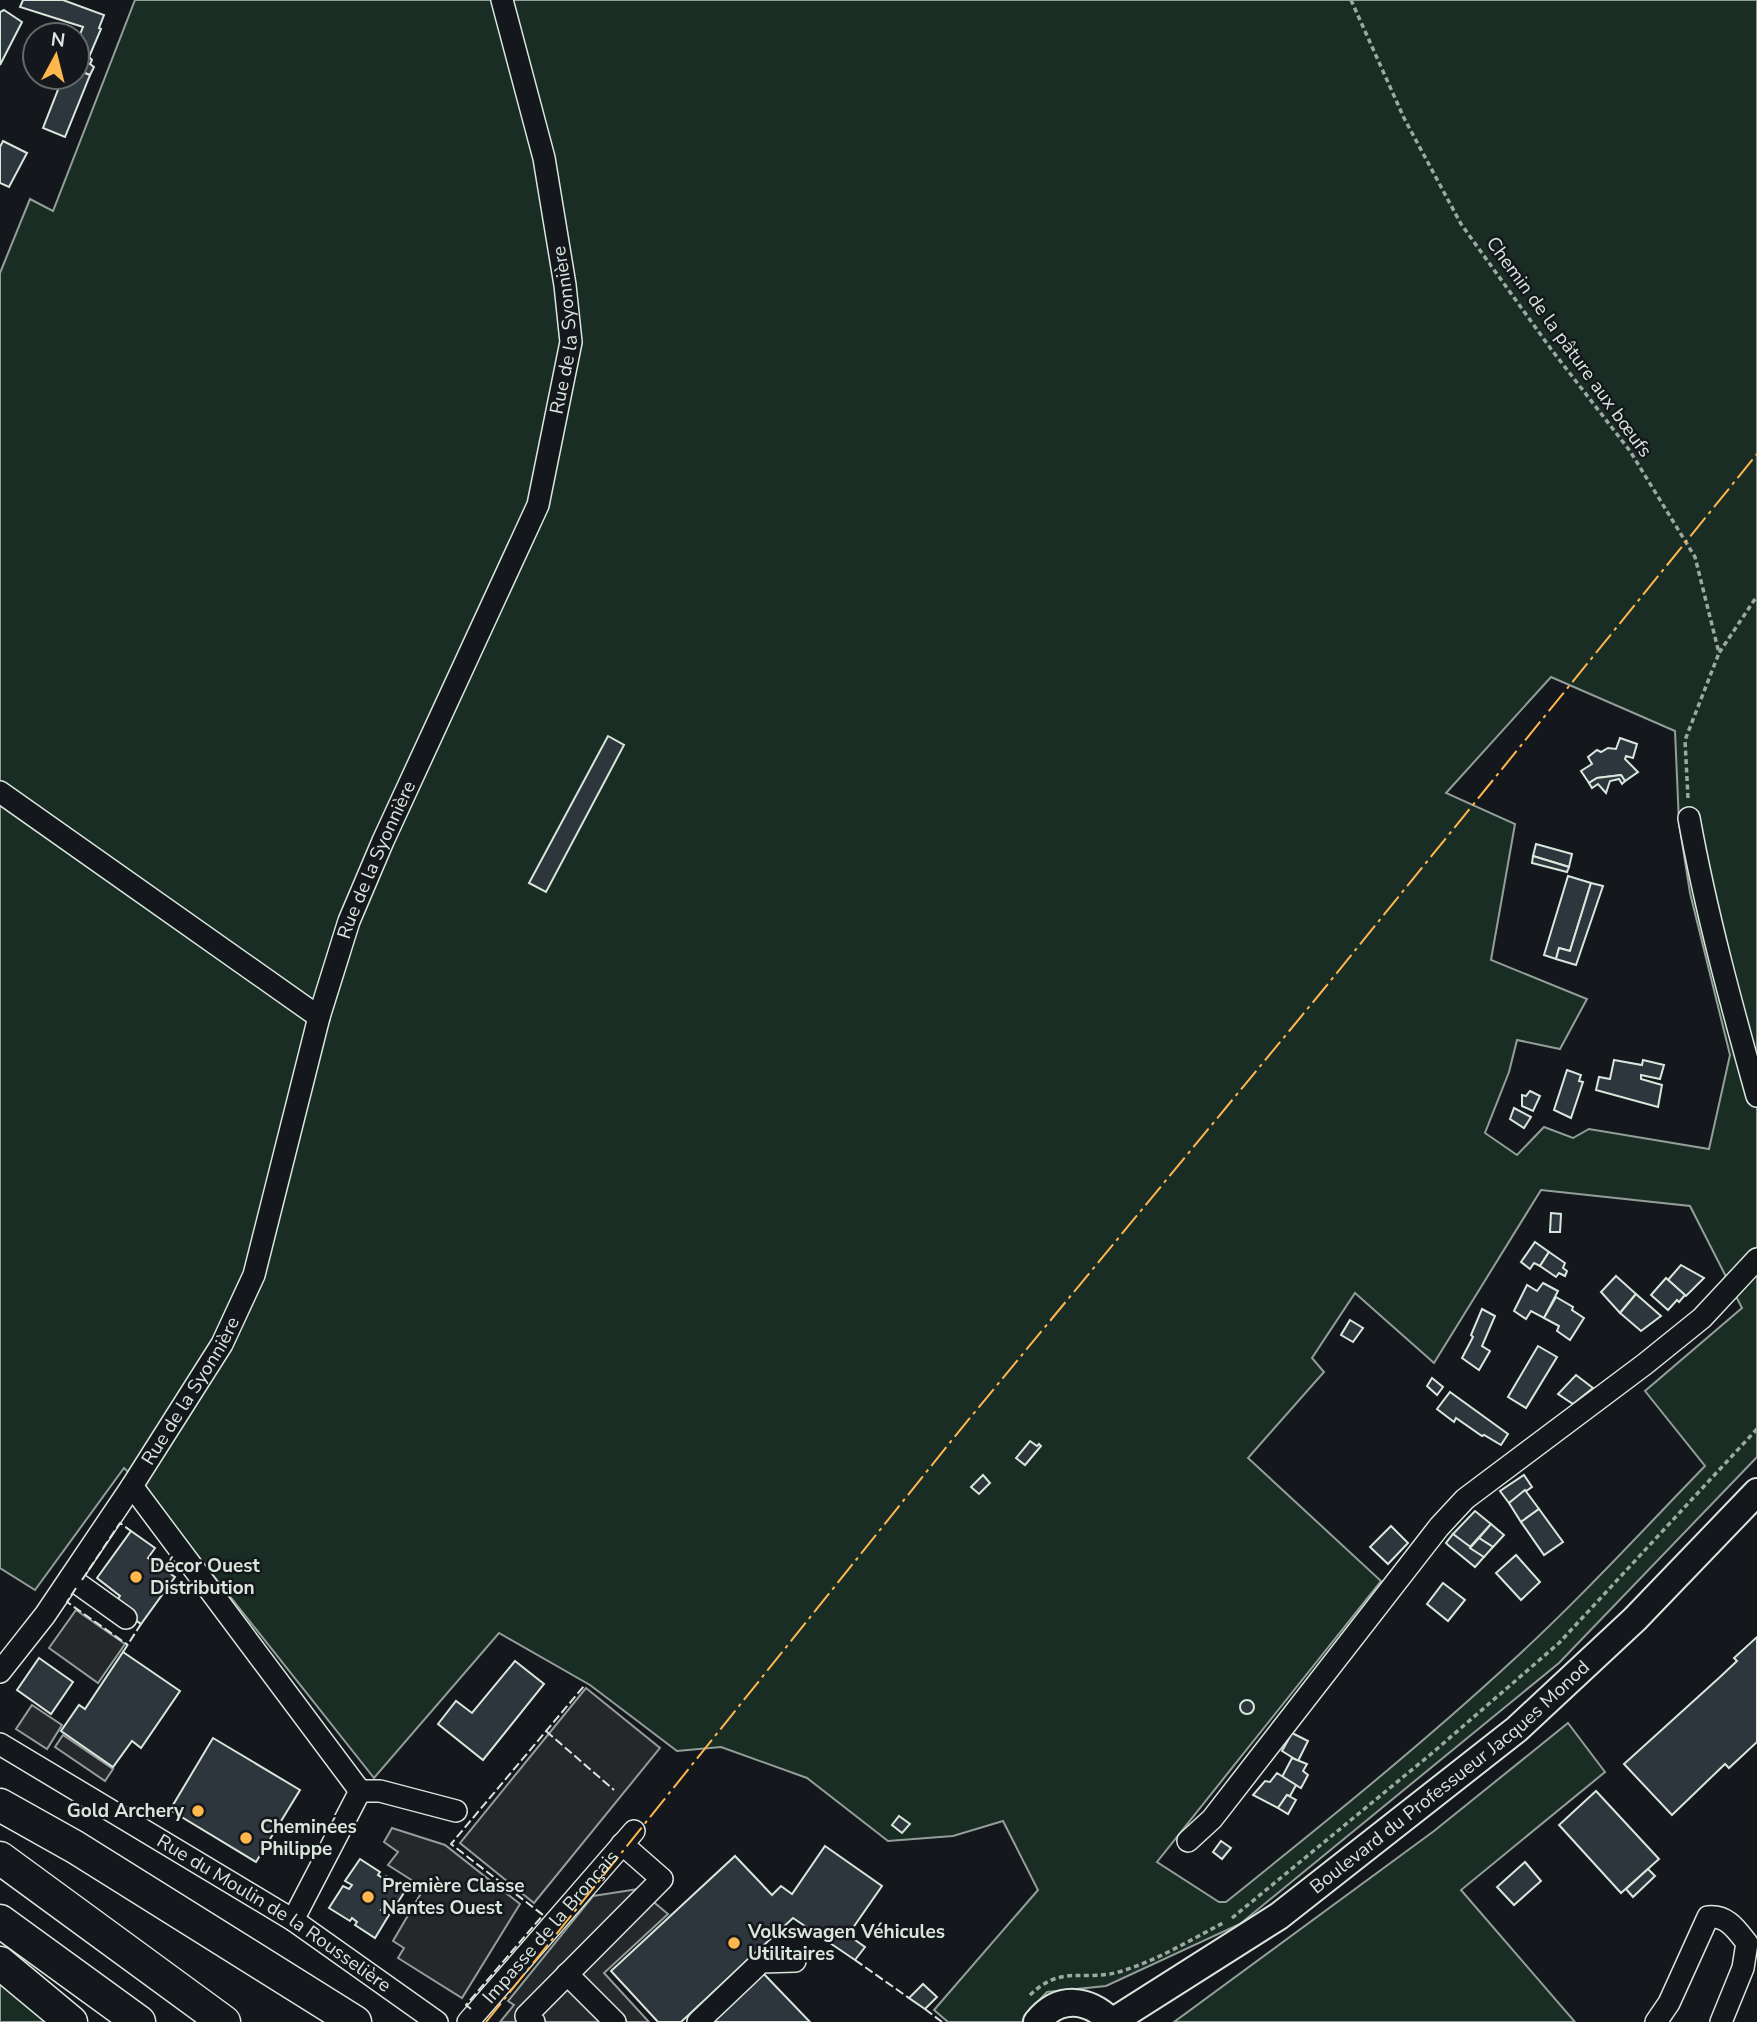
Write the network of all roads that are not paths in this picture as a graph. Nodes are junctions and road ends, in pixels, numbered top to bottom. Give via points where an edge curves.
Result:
1 (502, 0) edge
2 (0, 792) edge
3 (1689, 818) road end
4 (319, 1017) junction
5 (1757, 1096) edge
6 (1757, 1259) edge
7 (132, 1486) junction
8 (1757, 1492) edge
9 (70, 1578) junction
10 (126, 1618) dead end
11 (0, 1672) edge
12 (0, 1744) edge
13 (360, 1791) junction
14 (0, 1805) edge
15 (456, 1811) dead end
16 (1188, 1841) dead end
17 (0, 1858) edge
18 (293, 1920) junction
19 (0, 1921) edge
20 (795, 1961) dead end
21 (0, 1962) edge
22 (567, 1974) junction
23 (1030, 2012) edge
24 (71, 2022) edge
25 (139, 2022) edge
26 (224, 2022) edge
27 (355, 2022) edge
28 (437, 2022) edge
29 (468, 2022) edge
30 (534, 2022) edge
31 (615, 2022) edge
32 (698, 2022) edge
33 (1112, 2022) edge
34 (1656, 2022) edge
35 (1721, 2022) edge

1 - 4 street, Rue de la Syonnière via 544,158 571,342 538,505 349,921
2 - 4 street
3 - 5 street via 1715,941
4 - 7 street, Rue de la Syonnière via 254,1275 222,1344
6 - 16 street via 1702,1318 1465,1499 1212,1819
7 - 9 street, Rue de la Syonnière
7 - 13 street
8 - 33 main road, Boulevard du Professueur Jacques Monod via 1635,1619 1517,1729 1279,1916
9 - 10 street
9 - 11 street, Rue de la Syonnière
12 - 18 street, Rue du Moulin de la Rousselière
13 - 15 street via 380,1791
13 - 18 street
14 - 27 highway via 87,1854
17 - 26 highway
18 - 28 street, Rue du Moulin de la Rousselière
19 - 25 highway
20 - 32 street via 761,1962
21 - 24 highway
22 - 29 street, Impasse de la Bronçais via 662,1879 628,1838
22 - 30 street via 526,2016
22 - 31 street
23 - 33 main road via 1044,2014 1072,2002 1101,2011
34 - 35 street via 1708,1917 1718,1916 1734,1926 1747,1943

